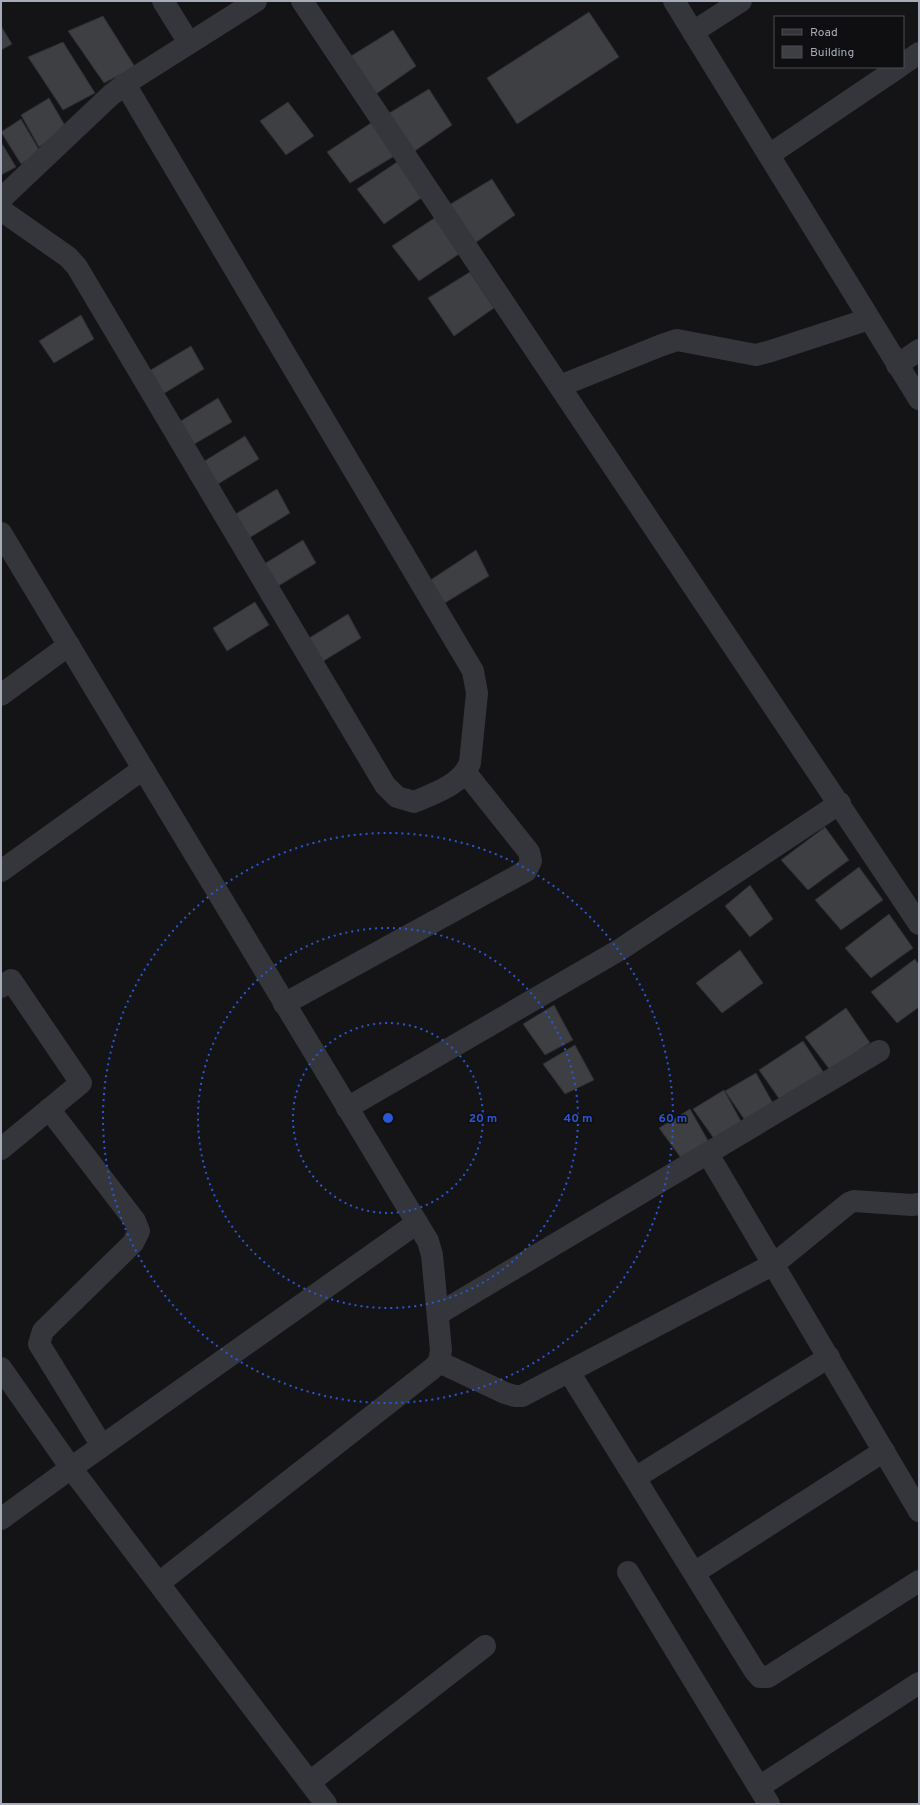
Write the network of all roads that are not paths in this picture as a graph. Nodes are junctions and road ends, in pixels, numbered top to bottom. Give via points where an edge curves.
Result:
1 (163, 1) edge
2 (256, 1) edge
3 (302, 1) edge
4 (674, 1) edge
5 (741, 1) edge
6 (693, 32) junction
7 (189, 43) junction
8 (919, 53) edge
9 (904, 63) edge
10 (898, 68) edge
11 (125, 84) junction
12 (769, 155) junction
13 (1, 199) edge
14 (1, 210) edge
15 (869, 318) junction
16 (919, 350) edge
17 (897, 365) junction
18 (560, 386) junction
19 (919, 399) edge
20 (2, 536) edge
21 (69, 645) junction
22 (1, 696) edge
23 (143, 769) junction
24 (466, 773) junction
25 (840, 804) junction
26 (1, 871) edge
27 (919, 924) edge
28 (4, 978) edge
29 (284, 1004) junction
30 (879, 1051) dead end
31 (347, 1108) junction
32 (49, 1109) junction
33 (1, 1149) edge
34 (708, 1154) junction
35 (919, 1204) edge
36 (417, 1223) junction
37 (774, 1264) junction
38 (438, 1314) junction
39 (829, 1357) junction
40 (439, 1362) junction
41 (1, 1368) edge
42 (569, 1372) junction
43 (102, 1446) junction
44 (884, 1451) junction
45 (71, 1468) junction
46 (635, 1478) junction
47 (919, 1511) edge
48 (1, 1519) edge
49 (628, 1572) dead end
50 (694, 1573) junction
51 (919, 1582) edge
52 (159, 1583) junction
53 (485, 1646) dead end
54 (919, 1683) edge
55 (310, 1782) junction
56 (764, 1795) edge
57 (326, 1804) edge

1 - 7 street
2 - 7 street
3 - 18 street
4 - 6 street
5 - 6 street
6 - 12 street
7 - 11 street
8 - 9 street
10 - 12 street
11 - 13 street
11 - 24 street via 473,671 477,693 470,763
12 - 15 street
14 - 24 street via 68,257 77,267 385,785 397,798 414,802 455,782
15 - 17 street
15 - 18 street via 756,355 677,340
16 - 17 street
17 - 19 street
18 - 25 street
20 - 21 street
21 - 22 street
21 - 23 street
23 - 26 street
23 - 29 street
24 - 29 street via 529,852 531,861 526,871
25 - 27 street
25 - 31 street via 621,948
28 - 32 street via 81,1083
29 - 31 street
30 - 34 street
31 - 36 street
32 - 33 street
32 - 43 street via 135,1221 139,1231 132,1243 43,1331 39,1344
34 - 37 street
34 - 38 street
35 - 37 street via 854,1201
36 - 38 street via 428,1241 432,1255
36 - 43 street
37 - 39 street
37 - 42 street
38 - 40 street via 441,1350
39 - 44 street
39 - 46 street
40 - 42 street via 515,1396 522,1396
40 - 52 street
41 - 45 street
42 - 46 street
43 - 45 street
44 - 47 street
44 - 50 street
45 - 48 street
45 - 52 street
46 - 50 street
49 - 56 street
50 - 51 street via 760,1677 768,1677
52 - 55 street
53 - 55 street
54 - 56 street
55 - 57 street

